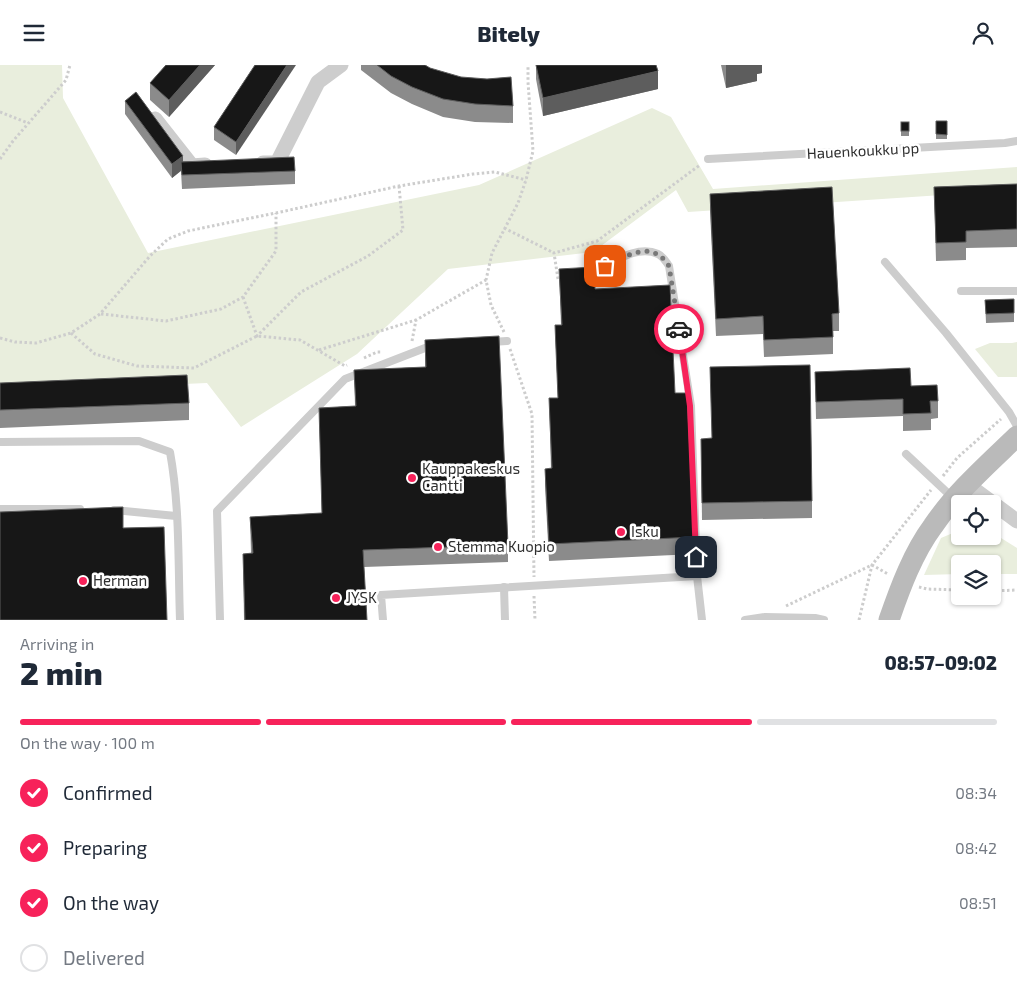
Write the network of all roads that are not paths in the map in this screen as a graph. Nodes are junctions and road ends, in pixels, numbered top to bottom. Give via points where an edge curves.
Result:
1 (341, 65) edge
2 (145, 106) edge
3 (1017, 141) edge
4 (708, 159) road end
5 (248, 164) edge
6 (220, 165) edge
7 (885, 262) dead end
8 (558, 279) edge
9 (961, 291) dead end
10 (1017, 291) edge
11 (507, 341) road end
12 (479, 343) edge
13 (443, 347) edge
14 (1017, 426) edge
15 (1017, 436) edge
16 (0, 442) edge
17 (906, 454) dead end
18 (961, 492) junction
19 (0, 509) edge
20 (92, 509) edge
21 (101, 509) edge
22 (176, 516) junction
23 (1017, 521) edge
24 (697, 575) junction
25 (504, 587) junction
26 (785, 618) edge
27 (180, 620) edge
28 (220, 620) edge
29 (383, 620) edge
30 (505, 620) edge
31 (702, 620) edge
32 (745, 620) edge
33 (824, 620) edge
34 (889, 620) edge

1 - 5 street via 318,82 277,163
2 - 6 street via 192,165
3 - 4 lane, Hauenkoukku pp
7 - 14 lane via 946,333
8 - 24 lane via 592,273 633,253 648,251 660,255 669,266 690,406
9 - 10 lane
11 - 12 lane
13 - 28 lane via 425,348 345,379 217,511
15 - 18 street
16 - 22 lane via 139,441 170,452
17 - 18 lane
18 - 23 street
18 - 34 street via 932,526 902,582
19 - 20 lane
21 - 22 lane
22 - 27 lane
24 - 25 lane
24 - 31 lane
25 - 29 lane via 381,595
25 - 30 lane
26 - 32 lane
26 - 33 lane

